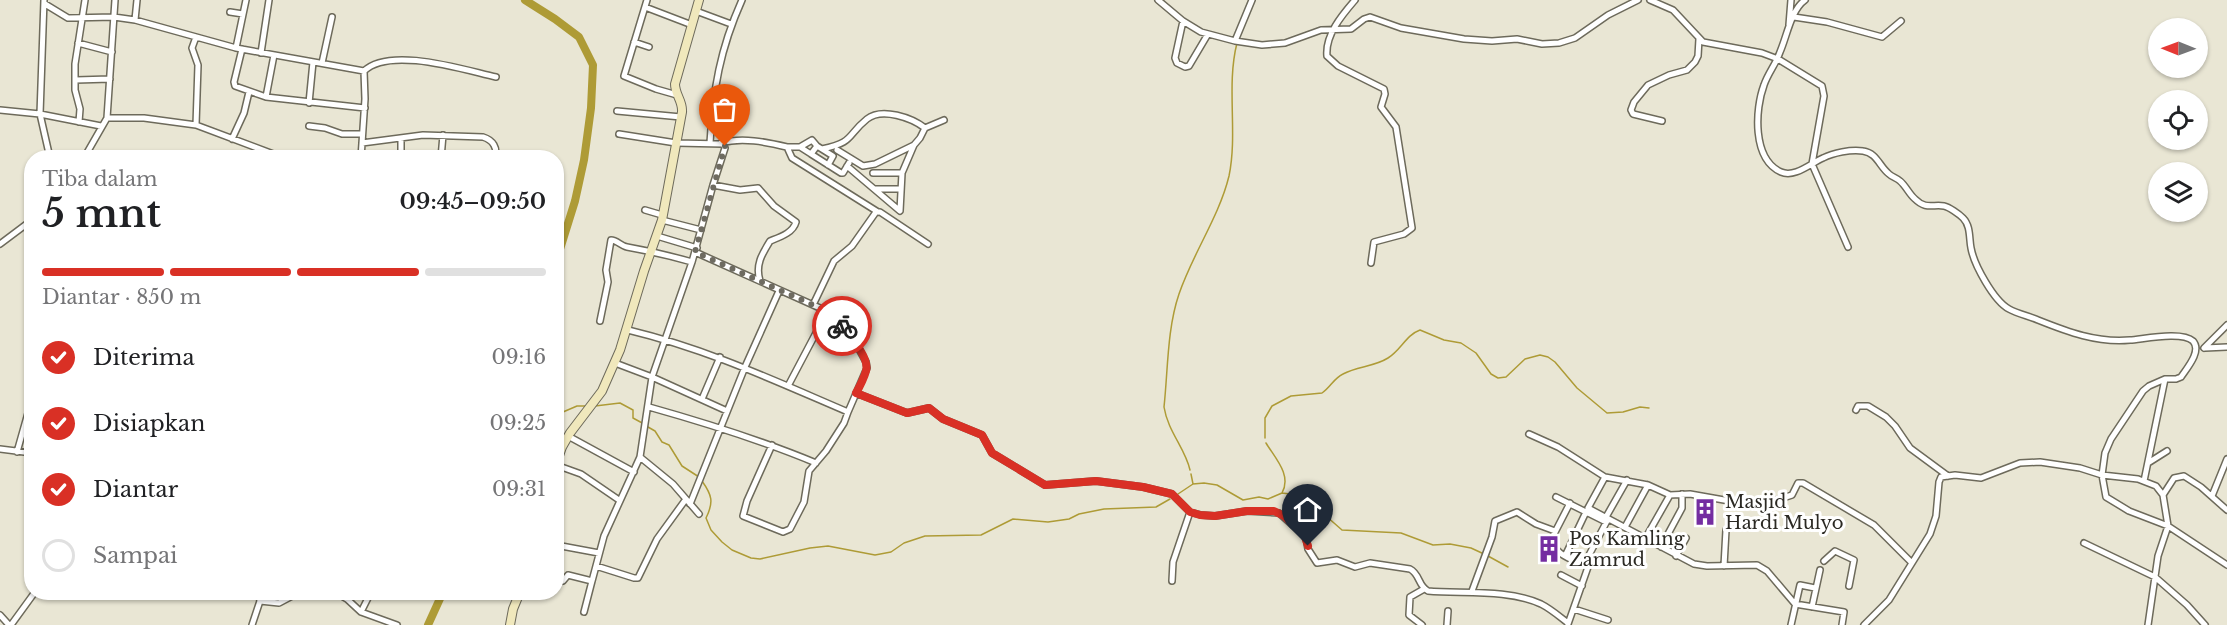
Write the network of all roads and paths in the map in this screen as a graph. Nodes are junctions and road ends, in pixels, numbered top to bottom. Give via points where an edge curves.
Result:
1 (85, 0) edge
2 (115, 0) edge
3 (137, 0) edge
4 (246, 0) edge
5 (269, 0) edge
6 (647, 0) edge
7 (699, 0) edge
8 (742, 0) edge
9 (1158, 0) edge
10 (1252, 0) edge
11 (1355, 0) edge
12 (1638, 0) edge
13 (1650, 0) edge
14 (1791, 0) edge
15 (1805, 0) edge
16 (45, 2) edge
17 (645, 7) junction
18 (696, 11) junction
19 (230, 12) dead end
20 (243, 14) junction
21 (84, 17) junction
22 (114, 17) junction
23 (332, 17) dead end
24 (1794, 17) junction
25 (135, 20) junction
26 (1183, 21) junction
27 (1901, 21) dead end
28 (731, 24) junction
29 (692, 25) junction
30 (1334, 29) junction
31 (1788, 32) junction
32 (1208, 34) junction
33 (196, 37) junction
34 (1699, 39) junction
35 (634, 42) junction
36 (1235, 42) junction
37 (78, 43) junction
38 (649, 47) dead end
39 (239, 49) junction
40 (112, 52) junction
41 (261, 52) junction
42 (274, 55) junction
43 (1778, 59) junction
44 (313, 62) junction
45 (322, 63) junction
46 (364, 70) junction
47 (496, 77) dead end
48 (110, 79) junction
49 (76, 80) junction
50 (249, 92) junction
51 (677, 95) junction
52 (266, 97) junction
53 (309, 103) junction
54 (365, 108) junction
55 (0, 110) edge
56 (617, 111) dead end
57 (40, 114) junction
58 (681, 117) junction
59 (107, 118) junction
60 (944, 120) dead end
61 (1662, 121) dead end
62 (79, 122) junction
63 (196, 125) junction
64 (101, 126) junction
65 (309, 126) dead end
66 (925, 128) junction
67 (362, 134) junction
68 (619, 134) dead end
69 (443, 135) junction
70 (401, 138) junction
71 (232, 139) junction
72 (362, 143) junction
73 (676, 143) junction
74 (710, 143) junction
75 (719, 143) junction
76 (840, 144) junction
77 (914, 145) junction
78 (787, 147) junction
79 (800, 147) junction
80 (820, 148) junction
81 (48, 150) edge
82 (88, 150) edge
83 (262, 150) edge
84 (362, 150) edge
85 (401, 150) edge
86 (442, 150) edge
87 (496, 150) edge
88 (835, 153) junction
89 (811, 154) junction
90 (851, 159) junction
91 (875, 164) junction
92 (1812, 164) junction
93 (828, 165) junction
94 (848, 166) junction
95 (873, 172) junction
96 (903, 173) junction
97 (713, 185) junction
98 (876, 189) junction
99 (900, 189) junction
100 (645, 210) dead end
101 (878, 212) junction
102 (662, 217) junction
103 (24, 229) edge
104 (701, 230) junction
105 (657, 236) junction
106 (0, 244) edge
107 (928, 244) dead end
108 (1848, 247) dead end
109 (696, 250) junction
110 (651, 251) junction
111 (692, 262) junction
112 (1371, 263) dead end
113 (760, 281) junction
114 (779, 291) junction
115 (813, 305) junction
116 (827, 312) junction
117 (600, 321) dead end
118 (2227, 325) edge
119 (628, 330) junction
120 (665, 339) junction
121 (2227, 347) edge
122 (2204, 348) junction
123 (2196, 350) junction
124 (720, 357) junction
125 (615, 363) junction
126 (745, 367) junction
127 (652, 377) junction
128 (2165, 379) junction
129 (788, 386) junction
130 (856, 393) junction
131 (702, 399) junction
132 (649, 407) junction
133 (1856, 410) dead end
134 (727, 411) junction
135 (848, 412) junction
136 (721, 427) junction
137 (24, 429) edge
138 (1529, 434) dead end
139 (568, 436) junction
140 (564, 443) edge
141 (772, 445) junction
142 (0, 449) edge
143 (2168, 451) dead end
144 (18, 452) junction
145 (24, 452) edge
146 (640, 458) junction
147 (2227, 459) edge
148 (816, 463) junction
149 (2148, 463) junction
150 (564, 467) edge
151 (634, 472) junction
152 (2102, 475) junction
153 (1948, 476) junction
154 (1605, 477) junction
155 (1627, 480) junction
156 (2144, 481) junction
157 (1648, 485) junction
158 (1682, 494) junction
159 (1670, 495) junction
160 (2163, 495) junction
161 (1556, 496) dead end
162 (2212, 496) junction
163 (619, 500) junction
164 (688, 501) junction
165 (1570, 503) junction
166 (1587, 510) junction
167 (2227, 510) edge
168 (1190, 512) junction
169 (699, 514) dead end
170 (1608, 520) junction
171 (2168, 526) junction
172 (1624, 527) junction
173 (1726, 530) dead end
174 (1555, 531) junction
175 (1686, 538) dead end
176 (1645, 539) junction
177 (2084, 543) dead end
178 (564, 546) edge
179 (1660, 547) junction
180 (599, 553) junction
181 (1565, 556) junction
182 (1676, 556) junction
183 (1824, 561) dead end
184 (1911, 562) junction
185 (2227, 565) edge
186 (596, 566) junction
187 (1724, 566) junction
188 (1588, 567) junction
189 (1561, 575) dead end
190 (2154, 577) junction
191 (564, 580) edge
192 (1172, 580) dead end
193 (592, 581) junction
194 (1582, 586) junction
195 (1808, 586) junction
196 (1849, 586) dead end
197 (1815, 588) junction
198 (1424, 589) junction
199 (1472, 591) junction
200 (29, 600) edge
201 (285, 600) edge
202 (347, 600) edge
203 (367, 600) edge
204 (517, 600) edge
205 (260, 601) joint
206 (1793, 602) junction
207 (1812, 607) junction
208 (1574, 609) junction
209 (1448, 611) dead end
210 (361, 612) junction
211 (584, 612) dead end
212 (0, 615) edge
213 (1608, 620) dead end
214 (1568, 624) edge
215 (10, 625) edge
216 (252, 625) edge
217 (397, 625) edge
218 (510, 625) edge
219 (1422, 625) edge
220 (1447, 625) edge
221 (1791, 625) edge
222 (1842, 625) edge
223 (1864, 625) edge
224 (2148, 625) edge
225 (2205, 625) edge

1 - 21 street
2 - 22 street
3 - 25 street
4 - 20 street
5 - 41 street
6 - 17 street
7 - 18 street
8 - 28 street
9 - 26 street
10 - 36 street
11 - 30 street
12 - 30 street via 1560,43 1464,39 1401,28 1370,17 1351,28
13 - 34 street via 1673,10
14 - 31 street
15 - 24 street
16 - 21 street via 68,18
16 - 57 street
17 - 29 street
17 - 35 street
18 - 28 street
18 - 29 street
19 - 20 street
20 - 39 street
21 - 22 street
21 - 37 street
22 - 25 street
22 - 40 street
23 - 45 street
24 - 27 street via 1882,37
24 - 31 street
25 - 33 street
26 - 32 street
26 - 32 street via 1177,63 1189,66
28 - 74 street via 713,95
29 - 51 street via 675,82
30 - 36 street via 1280,44
30 - 112 street via 1327,47 1328,59 1384,89 1381,107 1393,121 1401,153 1412,228 1374,242
31 - 43 street
32 - 36 street
33 - 39 street
33 - 63 street via 192,48 198,65
34 - 43 street via 1706,44
34 - 61 street via 1697,60 1690,67 1650,83 1632,105 1633,114
35 - 38 street
35 - 51 street via 624,76
37 - 40 street
37 - 49 street
39 - 41 street
39 - 50 street via 234,84
40 - 48 street
41 - 42 street
42 - 44 street
42 - 52 street
43 - 92 street via 1818,82 1824,90
43 - 92 street via 1761,98 1761,146 1779,171 1791,173
44 - 45 street
44 - 53 street
45 - 46 street
46 - 47 street via 382,62 411,61
46 - 54 street
48 - 49 street
48 - 59 street
49 - 62 street
50 - 52 street
50 - 71 street
51 - 58 street via 683,106
52 - 53 street
53 - 54 street
54 - 67 street
55 - 57 street
56 - 58 street
57 - 62 street
57 - 81 street
58 - 73 street
59 - 63 street
59 - 64 street
60 - 66 street
62 - 64 street
63 - 71 street
64 - 82 street
65 - 67 street
66 - 76 street via 908,117 874,115 847,142
66 - 77 street
67 - 72 street
68 - 73 street
69 - 70 street
69 - 86 street
69 - 87 street via 486,138
70 - 72 street
70 - 85 street
71 - 83 street
72 - 84 street
73 - 74 street
73 - 102 street
74 - 75 street
75 - 78 street via 749,141
75 - 97 street via 725,148
76 - 80 street
76 - 88 street
77 - 91 street
77 - 96 street
78 - 79 street
78 - 101 street via 792,158
79 - 80 street via 812,140
79 - 89 street
80 - 88 street
80 - 89 street
88 - 90 street
88 - 93 street
89 - 93 street
90 - 91 street via 863,166
90 - 94 street
91 - 95 street
92 - 108 street
92 - 123 street via 1835,154 1863,151 1875,156 1915,200 1929,207 1944,206 1964,219 1974,263 2007,308 2099,340 2184,337 2193,341
93 - 94 street via 841,173
94 - 98 street
95 - 96 street
95 - 98 street
96 - 99 street
97 - 104 street
97 - 113 street via 761,189 774,206 796,222 781,238 770,241 760,257
98 - 99 street
98 - 99 street via 900,212
100 - 102 street
101 - 107 street
101 - 115 street via 852,246 834,261
102 - 104 street
102 - 105 street
103 - 106 street
104 - 109 street
105 - 109 street
105 - 110 street
109 - 111 street
109 - 113 street
110 - 111 street
110 - 117 street via 611,240
110 - 119 street
111 - 120 street
113 - 114 street
114 - 115 street
114 - 126 street
115 - 116 street
116 - 129 street
116 - 130 street via 854,340 866,363
118 - 122 street
119 - 120 street
119 - 125 street
120 - 124 street
120 - 127 street
121 - 122 street
122 - 123 street
123 - 128 street via 2181,376
124 - 126 street
124 - 131 street
125 - 127 street
125 - 139 street via 602,391
126 - 129 street
126 - 134 street
127 - 131 street
127 - 132 street
128 - 149 street
128 - 152 street via 2143,391 2111,439
129 - 135 street
130 - 135 street
130 - 168 street via 907,413 929,408 943,419 982,435 992,453 1045,485 1096,481 1143,487 1172,494
131 - 134 street
132 - 136 street
132 - 146 street
133 - 153 street via 1864,405 1880,412 1910,448
134 - 136 street
135 - 148 street
136 - 141 street
136 - 164 street
137 - 144 street
138 - 154 street
139 - 140 street
139 - 151 street
141 - 148 street
141 - 148 street via 743,517 779,532 790,529 804,502 809,471
142 - 144 street
143 - 149 street
144 - 145 street
146 - 151 street
146 - 164 street via 666,477
147 - 162 street
149 - 156 street
150 - 163 street
151 - 163 street
152 - 153 street via 2029,462 1981,478
152 - 156 street
152 - 171 street via 2106,497
153 - 184 street via 1941,477 1939,482 1933,527
154 - 155 street
154 - 166 street
155 - 157 street
155 - 170 street
156 - 160 street via 2156,486
157 - 159 street
157 - 172 street
158 - 159 street
158 - 179 street via 1682,508
158 - 184 street via 1763,506 1792,495 1798,483 1803,483 1874,525
159 - 176 street
160 - 162 street via 2174,478 2180,476 2188,477
160 - 171 street
161 - 165 street
162 - 167 street
163 - 180 street
164 - 169 street
164 - 186 street via 657,539 638,578
165 - 166 street
165 - 174 street
166 - 170 street
166 - 181 street
168 - 192 street via 1173,562
168 - 198 street via 1215,516 1247,511 1280,513 1306,537 1317,563 1337,560 1355,567 1370,563 1410,569
170 - 172 street
170 - 188 street via 1588,556
171 - 185 street
171 - 190 street
172 - 176 street
173 - 187 street
174 - 181 street via 1553,547
174 - 199 street via 1517,512 1495,521
175 - 182 street
176 - 179 street
177 - 190 street
178 - 180 street
179 - 182 street
180 - 186 street
181 - 188 street
182 - 187 street via 1695,564
183 - 196 street via 1834,551 1854,560
184 - 223 street via 1889,600
186 - 193 street
187 - 206 street via 1761,566
188 - 194 street
189 - 194 street
190 - 224 street
190 - 225 street
191 - 193 street via 568,575
193 - 211 street
194 - 208 street
195 - 197 street
195 - 197 street via 1819,571
195 - 206 street via 1800,585
197 - 207 street
198 - 199 street
198 - 219 street via 1410,597 1409,615
199 - 214 street via 1533,601
200 - 215 street
201 - 205 street
202 - 210 street
203 - 210 street
204 - 218 street
205 - 216 street
206 - 207 street
206 - 221 street
207 - 222 street via 1844,612
208 - 213 street
208 - 214 street
209 - 220 street
210 - 217 street
212 - 215 street

